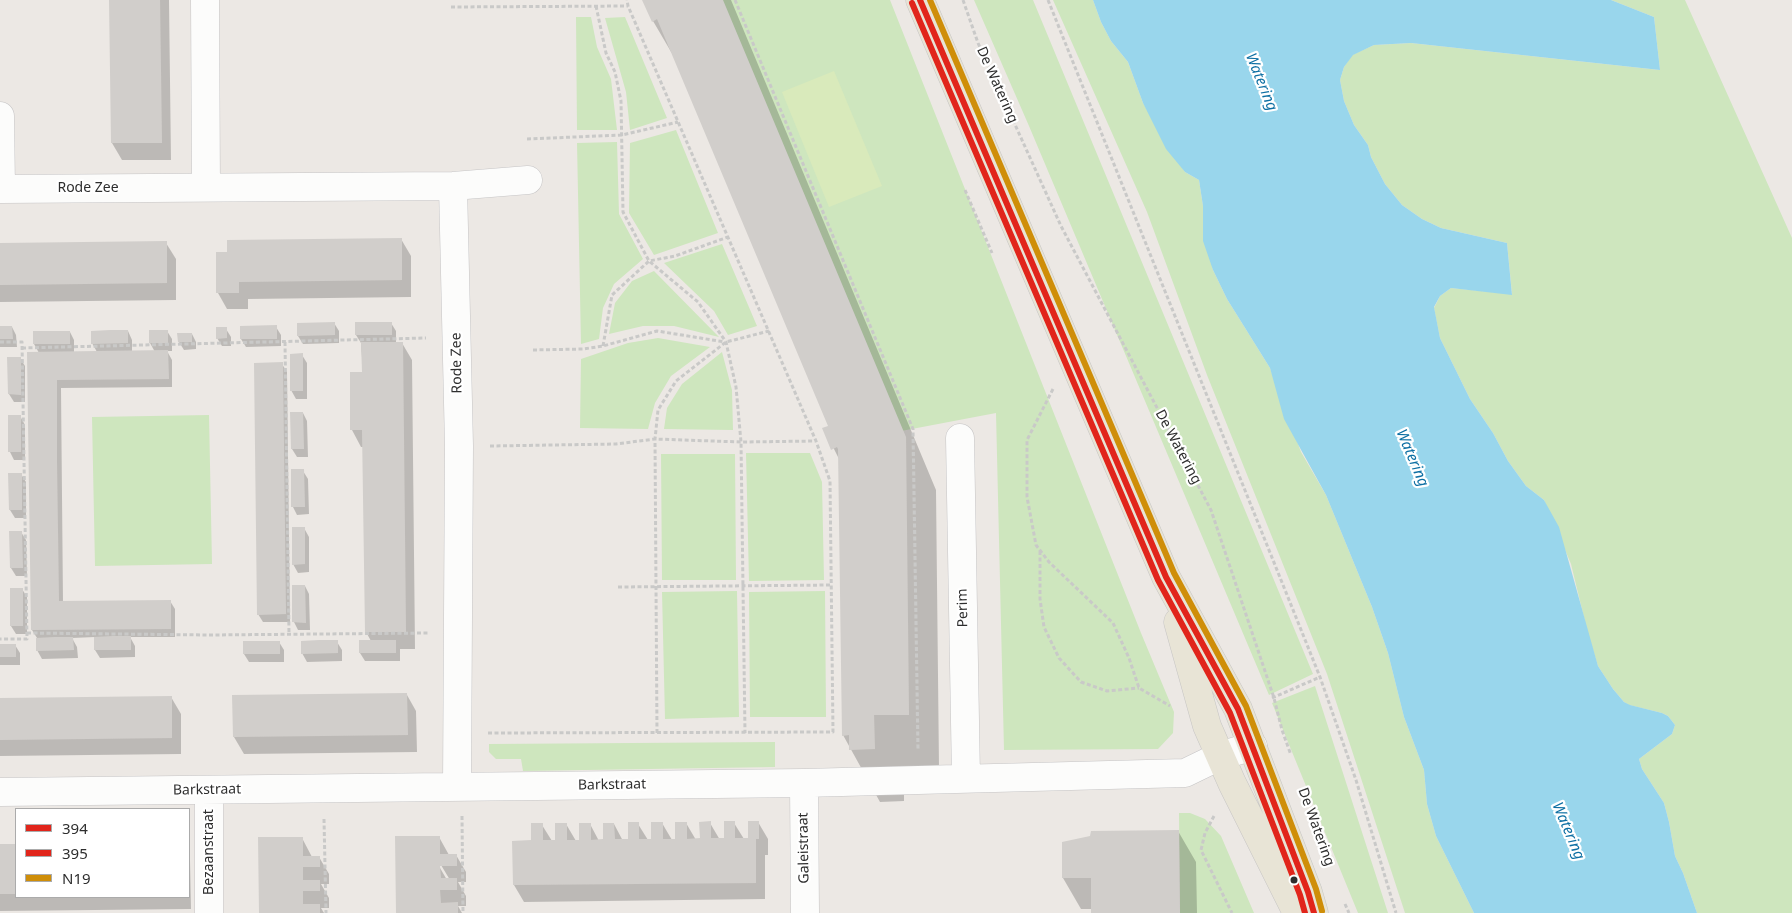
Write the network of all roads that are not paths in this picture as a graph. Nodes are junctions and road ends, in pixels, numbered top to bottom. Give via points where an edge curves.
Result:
1 (205, 0) edge
2 (920, 0) edge
3 (0, 116) edge
4 (528, 180) dead end
5 (453, 186) junction
6 (206, 187) junction
7 (0, 189) edge
8 (960, 438) dead end
9 (1166, 577) junction
10 (1253, 746) junction
11 (1220, 756) junction
12 (966, 778) junction
13 (804, 783) junction
14 (460, 786) junction
15 (209, 790) junction
16 (0, 792) edge
17 (209, 913) edge
18 (805, 913) edge
19 (1297, 913) edge
20 (1314, 913) edge

1 - 6 street
2 - 9 main road
3 - 7 street, Rode Zee
4 - 5 street
5 - 6 street, Rode Zee
5 - 14 street, Rode Zee via 459,446 456,733
6 - 7 street, Rode Zee
8 - 12 street, Perim
9 - 10 main road via 1238,709
9 - 11 main road via 1207,726
10 - 11 street
10 - 20 main road
11 - 12 street, Barkstraat via 1185,773
11 - 19 main road
12 - 13 street, Barkstraat
13 - 14 street, Barkstraat
13 - 18 street, Galeistraat
14 - 15 street, Barkstraat
15 - 16 street, Barkstraat
15 - 17 street, Bezaanstraat

